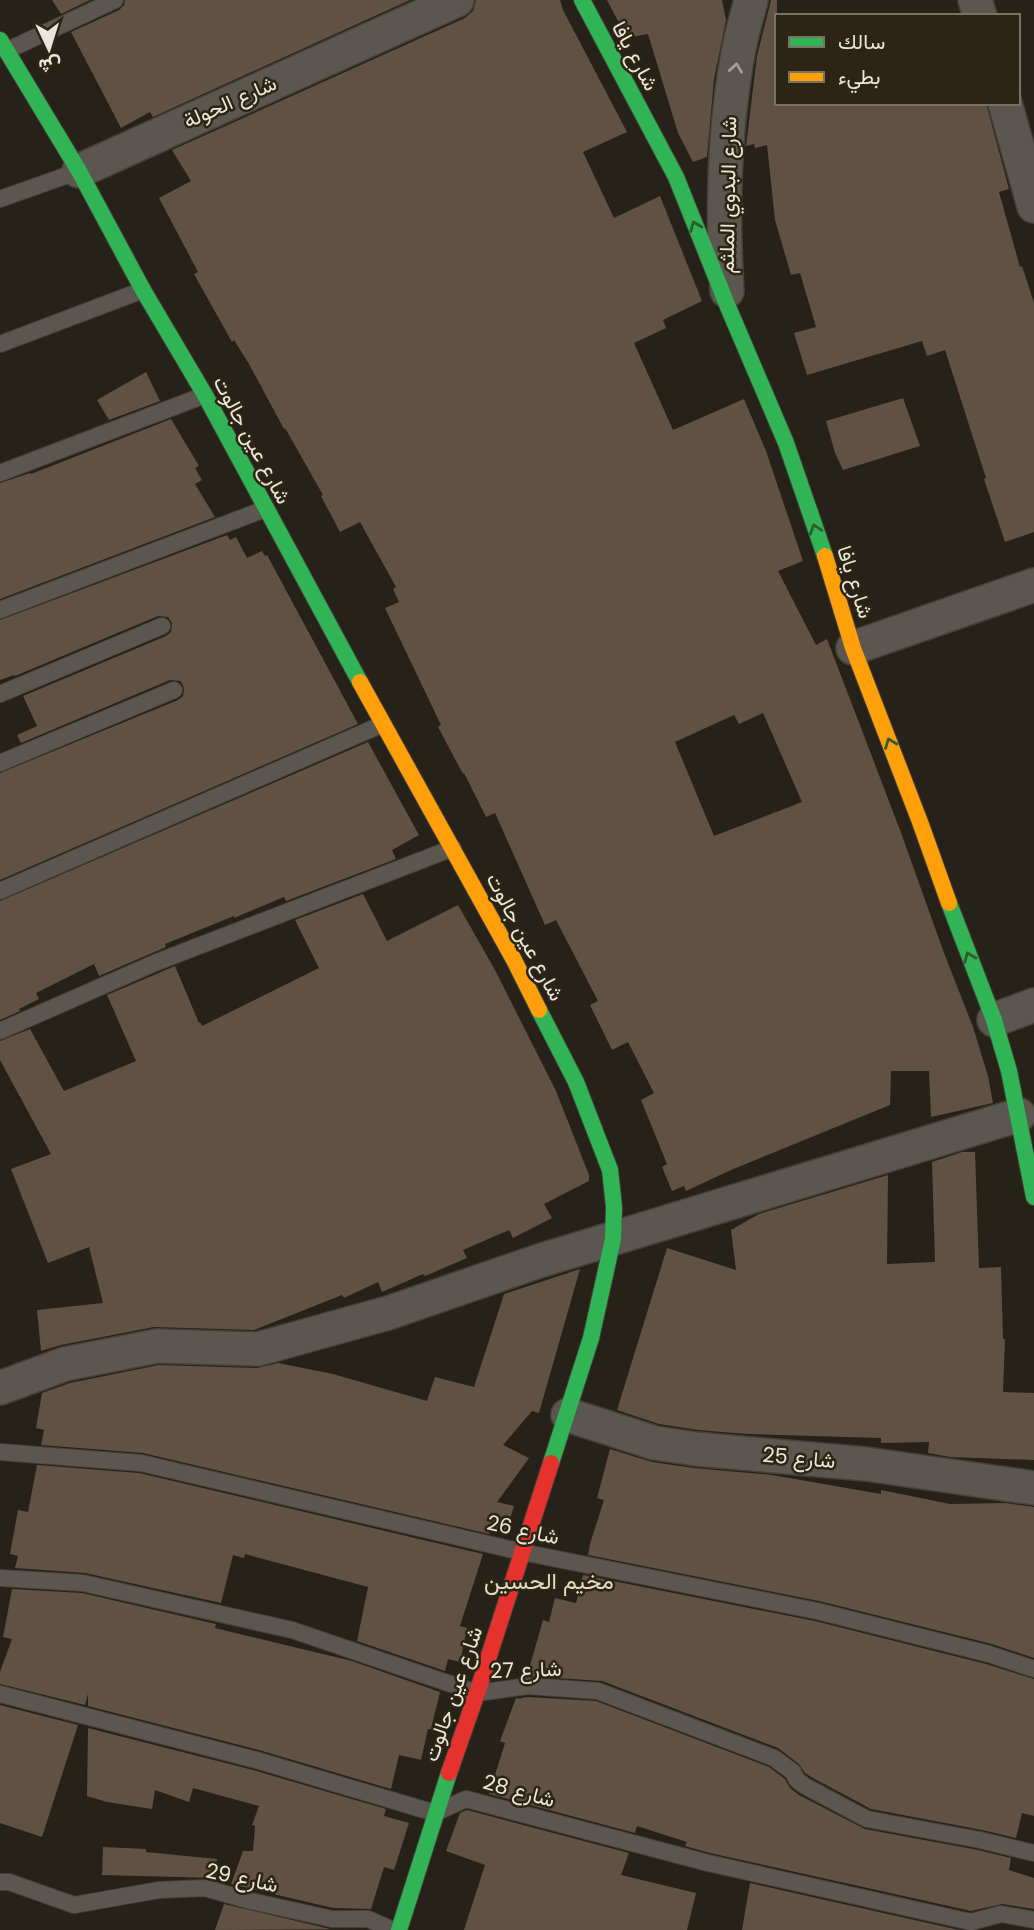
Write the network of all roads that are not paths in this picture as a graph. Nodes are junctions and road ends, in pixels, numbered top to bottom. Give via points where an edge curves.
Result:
1 (115, 0) edge
2 (457, 0) edge
3 (582, 0) edge
4 (751, 0) edge
5 (2, 48) edge
6 (1006, 105) edge
7 (79, 171) junction
8 (0, 199) edge
9 (1034, 206) edge
10 (143, 290) junction
11 (728, 307) junction
12 (0, 344) edge
13 (205, 395) junction
14 (0, 473) edge
15 (265, 509) junction
16 (1034, 585) edge
17 (0, 610) edge
18 (162, 626) dead end
19 (853, 648) junction
20 (174, 690) dead end
21 (0, 694) edge
22 (383, 724) junction
23 (0, 763) edge
24 (453, 848) junction
25 (0, 891) edge
26 (1034, 1006) edge
27 (995, 1020) junction
28 (0, 1031) edge
29 (1019, 1115) junction
30 (1034, 1197) edge
31 (613, 1239) junction
32 (0, 1388) edge
33 (568, 1415) junction
34 (0, 1452) edge
35 (1034, 1488) edge
36 (522, 1552) junction
37 (0, 1578) edge
38 (1034, 1669) edge
39 (477, 1693) junction
40 (0, 1694) edge
41 (435, 1813) junction
42 (1034, 1853) edge
43 (0, 1882) edge
44 (1034, 1920) edge
45 (393, 1930) edge
46 (399, 1930) edge

1 - 5 lane
2 - 7 street, شارع الحولة
11 -> 3 street, شارع يافا via 676,177
11 -> 4 street, شارع البدوي الملثم via 725,157 738,51
5 - 7 street, شارع عين جالوت
6 - 9 street
7 - 8 lane, شارع الحولة
7 - 10 street, شارع عين جالوت
10 - 12 lane
10 - 13 street, شارع عين جالوت
19 -> 11 street, شارع يافا via 786,443
13 - 14 lane
13 - 15 street, شارع عين جالوت
15 - 17 lane
15 - 22 street, شارع عين جالوت
16 - 19 street
18 - 21 lane
27 -> 19 street, شارع يافا
20 - 23 lane
22 - 24 street, شارع عين جالوت
22 - 25 lane
24 - 28 lane via 157,962
24 - 31 street, شارع عين جالوت via 576,1082 610,1170
26 - 27 street
27 - 29 street, شارع يافا
29 - 30 street, شارع يافا
29 - 31 street
31 - 32 street via 388,1313 258,1349 157,1346 65,1364
31 - 33 street, شارع عين جالوت
33 - 35 street, شارع 25 via 655,1443 866,1464
33 - 36 street, شارع عين جالوت
34 - 36 lane, شارع 26 via 141,1463
36 - 38 lane, شارع 26 via 817,1611
36 - 39 street, شارع عين جالوت
37 - 39 lane, شارع 27 via 83,1583 292,1630
39 - 41 street, شارع عين جالوت
39 - 42 lane, شارع 27 via 528,1686 598,1691 774,1758 805,1786 867,1819
40 - 41 lane via 257,1760
41 - 44 lane, شارع 28 via 466,1799 708,1863 971,1922 1001,1914
41 - 46 street, شارع عين جالوت
43 - 45 lane, شارع 29 via 74,1905 159,1890 205,1888 332,1919 368,1919

